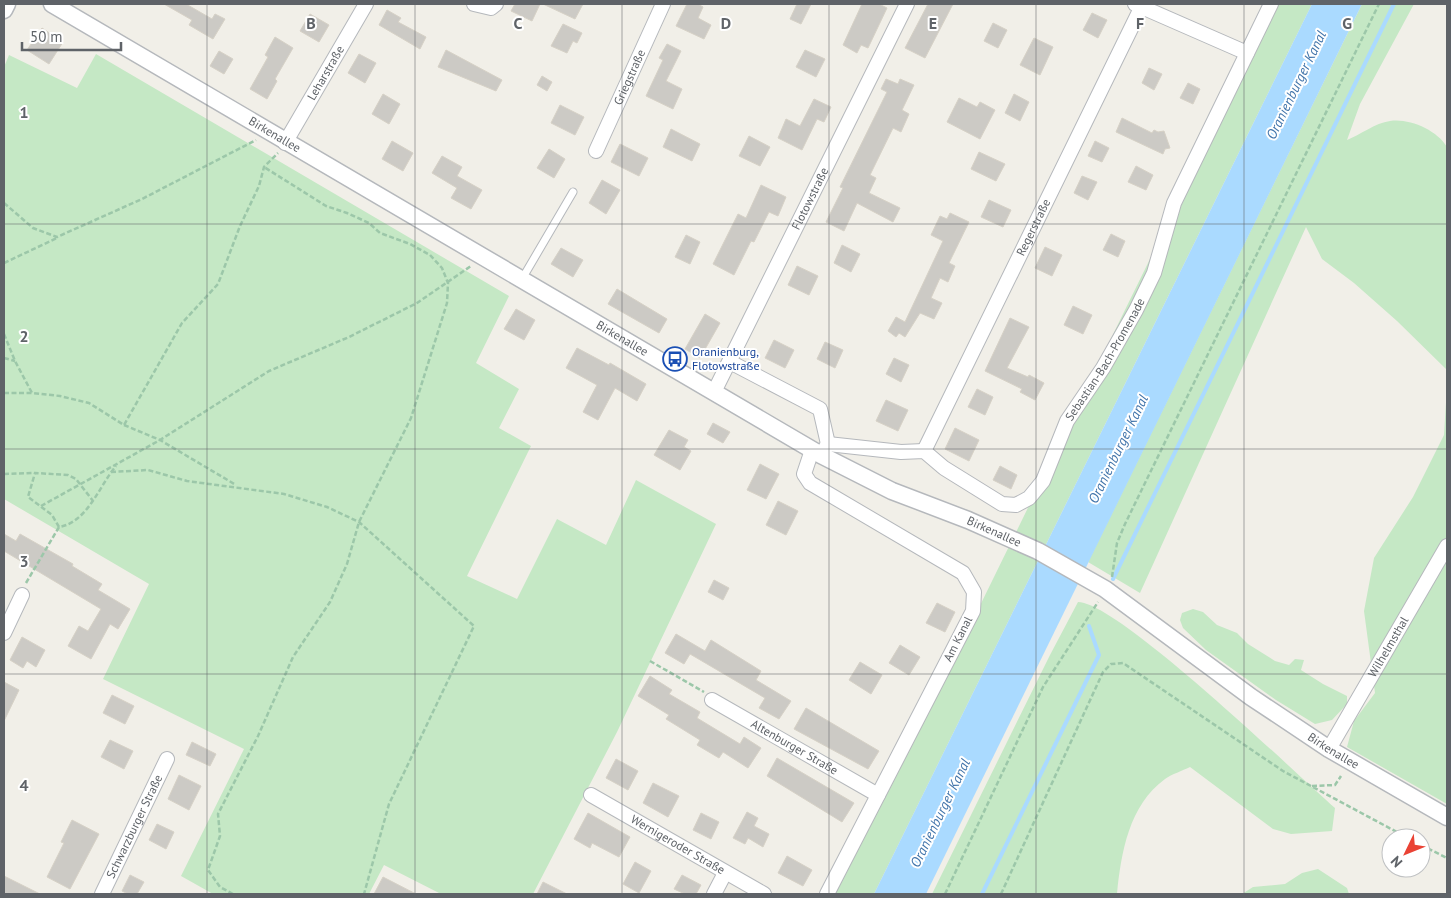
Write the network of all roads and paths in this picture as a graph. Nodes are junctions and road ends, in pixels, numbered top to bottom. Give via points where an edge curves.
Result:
1 (7, 4) edge
2 (52, 4) edge
3 (366, 4) edge
4 (474, 4) edge
5 (496, 4) edge
6 (663, 4) edge
7 (907, 4) edge
8 (1272, 4) edge
9 (1379, 4) edge
10 (1140, 5) edge
11 (4, 10) edge
12 (1247, 54) junction
13 (259, 138) dead end
14 (283, 147) junction
15 (596, 151) dead end
16 (264, 167) junction
17 (573, 192) dead end
18 (4, 204) edge
19 (57, 237) junction
20 (4, 263) edge
21 (474, 264) dead end
22 (522, 279) junction
23 (448, 284) junction
24 (4, 334) edge
25 (4, 358) edge
26 (15, 361) junction
27 (730, 362) junction
28 (714, 392) junction
29 (4, 393) edge
30 (32, 393) junction
31 (124, 425) junction
32 (160, 440) junction
33 (820, 450) junction
34 (924, 451) junction
35 (119, 463) junction
36 (111, 472) junction
37 (4, 474) edge
38 (35, 474) junction
39 (79, 485) junction
40 (238, 486) junction
41 (93, 501) junction
42 (41, 506) junction
43 (359, 522) junction
44 (59, 527) junction
45 (1447, 546) edge
46 (1100, 591) junction
47 (22, 595) joint
48 (4, 633) edge
49 (650, 661) dead end
50 (712, 700) joint
51 (1329, 749) junction
52 (167, 759) dead end
53 (1341, 776) dead end
54 (1311, 786) junction
55 (591, 795) dead end
56 (878, 795) junction
57 (1447, 818) edge
58 (1389, 828) edge
59 (1431, 850) edge
60 (1447, 858) edge
61 (724, 873) junction
62 (102, 894) edge
63 (233, 894) edge
64 (364, 894) edge
65 (714, 894) edge
66 (764, 894) edge
67 (827, 894) edge
68 (945, 894) edge
69 (1001, 894) edge

1 - 11 street
2 - 14 street, Birkenallee
3 - 14 street, Leharstraße
4 - 5 street via 491,8
6 - 15 street, Griegstraße
7 - 27 street, Flotowstraße
8 - 12 street, Sebastian-Bach-Promenade
9 - 46 path via 1125,524 1113,560 1115,569
10 - 12 street
10 - 34 street, Regerstraße
12 - 34 street, Sebastian-Bach-Promenade via 1174,204 1154,273 1103,368 1067,421 1043,481 1029,498 1016,505 1002,504 944,468
13 - 19 path via 142,199
14 - 16 path
14 - 22 street, Birkenallee
16 - 23 path via 326,206 369,223 380,233 430,255 442,268
16 - 31 path via 218,284 182,323
17 - 22 lane
18 - 19 path via 33,228
19 - 20 path
21 - 23 path
22 - 28 street, Birkenallee
23 - 32 path via 417,304 269,371
23 - 43 path via 447,303 411,418
24 - 26 path
25 - 26 path
26 - 30 path
27 - 28 street, Flotowstraße
27 - 33 street via 820,409
28 - 33 street, Birkenallee
29 - 30 path
30 - 31 path via 89,403
31 - 32 path
32 - 35 path
32 - 40 path
33 - 34 street
33 - 46 street, Birkenallee via 892,491 1038,551
33 - 56 street, Am Kanal via 804,474 810,483 963,573 974,592 973,611
35 - 36 path
35 - 39 path
36 - 40 path via 148,470 187,480
36 - 41 path
37 - 38 path
38 - 39 path via 68,475
38 - 42 path via 28,497
39 - 41 path
39 - 42 path
40 - 43 path via 327,507
41 - 44 path via 70,525
42 - 44 path
43 - 63 path via 347,564 330,602 293,657 218,814 220,836 208,870 220,887
43 - 64 path via 474,626 389,804
44 - 47 path via 29,576
45 - 51 street, Wilhelmsthal
46 - 51 street, Birkenallee
46 - 68 path via 1043,687
47 - 48 street
49 - 50 path via 709,694
50 - 56 street, Altenburger Straße
51 - 57 street, Birkenallee
52 - 62 street, Schwarzburger Straße
53 - 54 path via 1335,785
54 - 58 path
54 - 69 path via 1283,771 1123,664 1111,664 1104,672
55 - 61 street, Wernigeroder Straße
56 - 67 street, Am Kanal
59 - 60 path
61 - 65 street
61 - 66 street, Wernigeroder Straße

